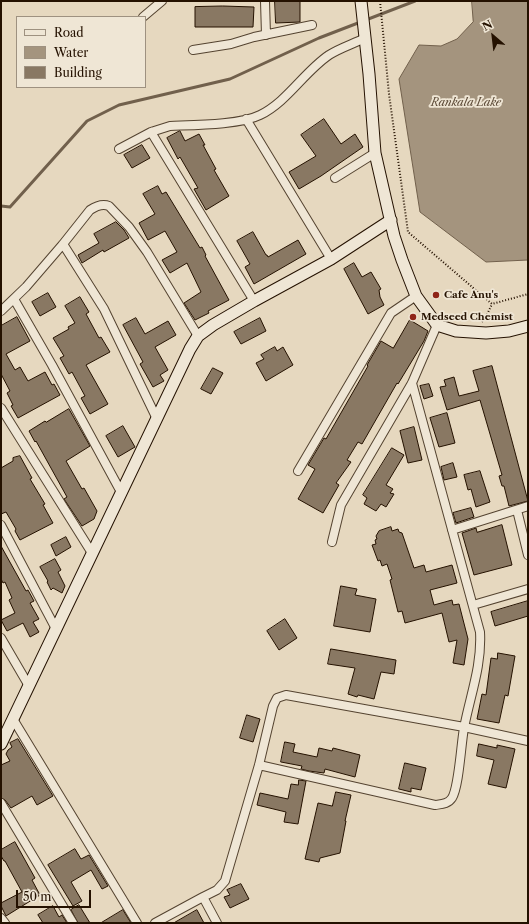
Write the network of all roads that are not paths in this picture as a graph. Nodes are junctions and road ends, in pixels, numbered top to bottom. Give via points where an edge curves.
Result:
1 (162, 1) edge
2 (265, 1) edge
3 (362, 1) edge
4 (145, 16) edge
5 (312, 26) dead end
6 (266, 35) junction
7 (365, 38) junction
8 (193, 50) dead end
9 (246, 119) junction
10 (151, 132) junction
11 (119, 149) dead end
12 (375, 153) junction
13 (335, 178) dead end
14 (391, 220) junction
15 (63, 244) junction
16 (331, 259) junction
17 (416, 296) junction
18 (14, 299) junction
19 (254, 301) junction
20 (1, 311) edge
21 (437, 325) junction
22 (528, 326) edge
23 (198, 336) junction
24 (412, 382) junction
25 (1, 408) edge
26 (157, 419) junction
27 (298, 471) dead end
28 (121, 492) junction
29 (528, 506) edge
30 (517, 510) junction
31 (1, 525) edge
32 (452, 530) junction
33 (332, 542) dead end
34 (92, 553) junction
35 (528, 555) edge
36 (528, 589) edge
37 (473, 605) junction
38 (56, 629) junction
39 (1, 638) edge
40 (29, 686) junction
41 (13, 718) junction
42 (464, 727) junction
43 (528, 741) edge
44 (1, 744) edge
45 (259, 765) junction
46 (1, 803) edge
47 (203, 898) junction
48 (1, 918) edge
49 (4, 923) edge
50 (73, 923) edge
51 (137, 923) edge
52 (154, 923) edge
53 (217, 923) edge

1 - 4 street
2 - 6 street
3 - 7 street
5 - 6 street
6 - 8 street
7 - 9 street via 328,55 268,110
7 - 12 street
9 - 10 street via 170,126
9 - 16 street
10 - 11 street
10 - 19 street
12 - 13 street
12 - 14 street
14 - 16 street
14 - 17 street via 394,236
15 - 18 street
15 - 23 street via 90,210 94,207 109,206 129,227 147,252
15 - 26 street via 104,310
16 - 19 street
17 - 21 street
17 - 27 street via 392,313
18 - 20 street
18 - 28 street
19 - 23 street
21 - 22 street via 456,331 486,333
21 - 24 street
23 - 26 street
24 - 32 street
24 - 33 street via 340,505
25 - 34 street
26 - 28 street
28 - 34 street
29 - 30 street
30 - 32 street
30 - 35 street
31 - 38 street
32 - 37 street
34 - 38 street
36 - 37 street
37 - 42 street via 481,644 478,672
38 - 40 street
39 - 40 street
40 - 41 street
41 - 44 street
41 - 51 street
42 - 43 street
42 - 45 street via 286,695 277,698 273,706
42 - 45 street via 456,786 452,798 446,804 435,805
45 - 47 street via 225,881 217,890
46 - 50 street
47 - 52 street
47 - 53 street
48 - 49 street

